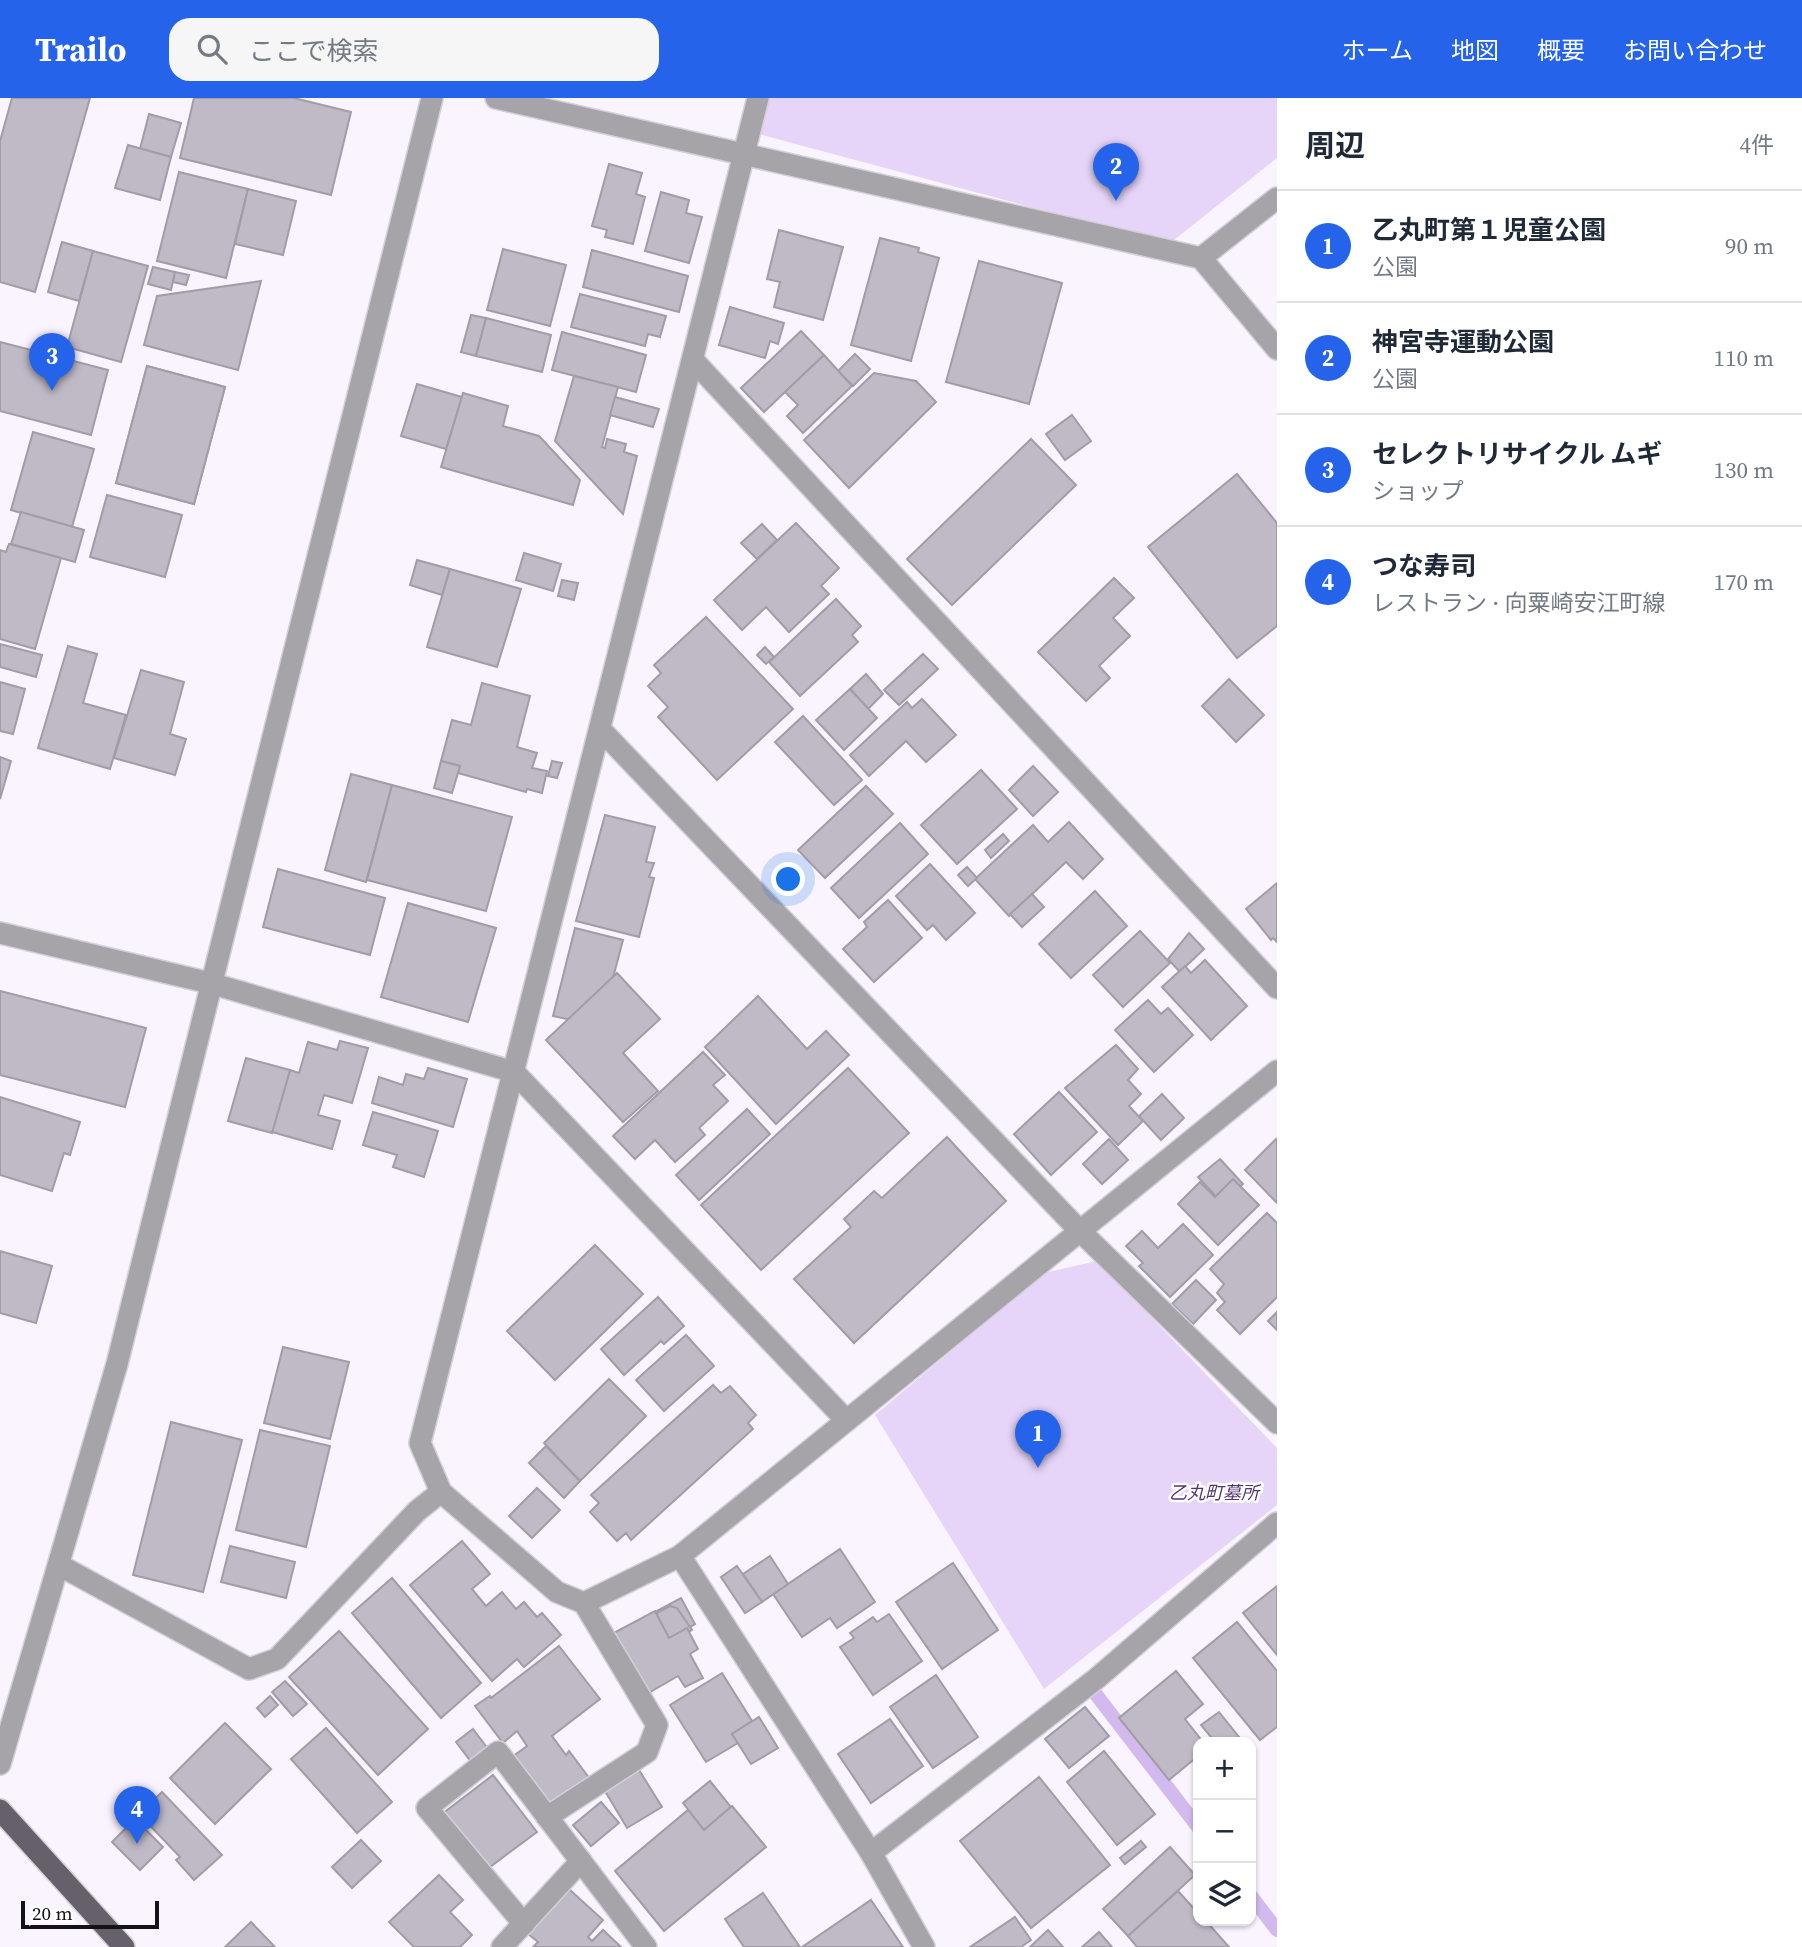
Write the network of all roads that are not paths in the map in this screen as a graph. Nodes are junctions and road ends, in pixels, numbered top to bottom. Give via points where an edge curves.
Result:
1 (432, 98) edge
2 (496, 98) edge
3 (758, 98) edge
4 (743, 154) junction
5 (1277, 198) edge
6 (1201, 258) junction
7 (1277, 349) edge
8 (692, 360) junction
9 (601, 730) junction
10 (0, 933) edge
11 (210, 983) junction
12 (1277, 988) edge
13 (1277, 1071) edge
14 (514, 1072) junction
15 (1079, 1230) junction
16 (846, 1420) junction
17 (1277, 1423) edge
18 (441, 1492) junction
19 (1277, 1523) edge
20 (680, 1556) junction
21 (59, 1564) junction
22 (584, 1603) junction
23 (1, 1759) edge
24 (0, 1810) edge
25 (547, 1817) junction
26 (871, 1853) junction
27 (580, 1861) junction
28 (524, 1924) junction
29 (124, 1947) edge
30 (502, 1947) edge
31 (646, 1947) edge
32 (924, 1947) edge

1 - 11 street
2 - 4 street
3 - 4 street
4 - 6 street
4 - 8 street
5 - 6 street
6 - 7 street
8 - 9 street
8 - 12 street
9 - 14 street
9 - 15 street
10 - 11 street
11 - 14 street
11 - 21 street via 206,1016 117,1364
13 - 15 street
14 - 16 street
14 - 18 street via 420,1443
15 - 16 street
15 - 17 street
16 - 20 street
18 - 21 street via 417,1511 277,1659 249,1669
18 - 22 street via 557,1592
19 - 26 street via 1096,1679
20 - 22 street
20 - 26 street
21 - 23 street
22 - 25 street via 657,1725 647,1752
24 - 29 main road
25 - 27 street
25 - 28 street via 498,1752 427,1808
26 - 32 street
27 - 28 street
27 - 31 street
28 - 30 street

